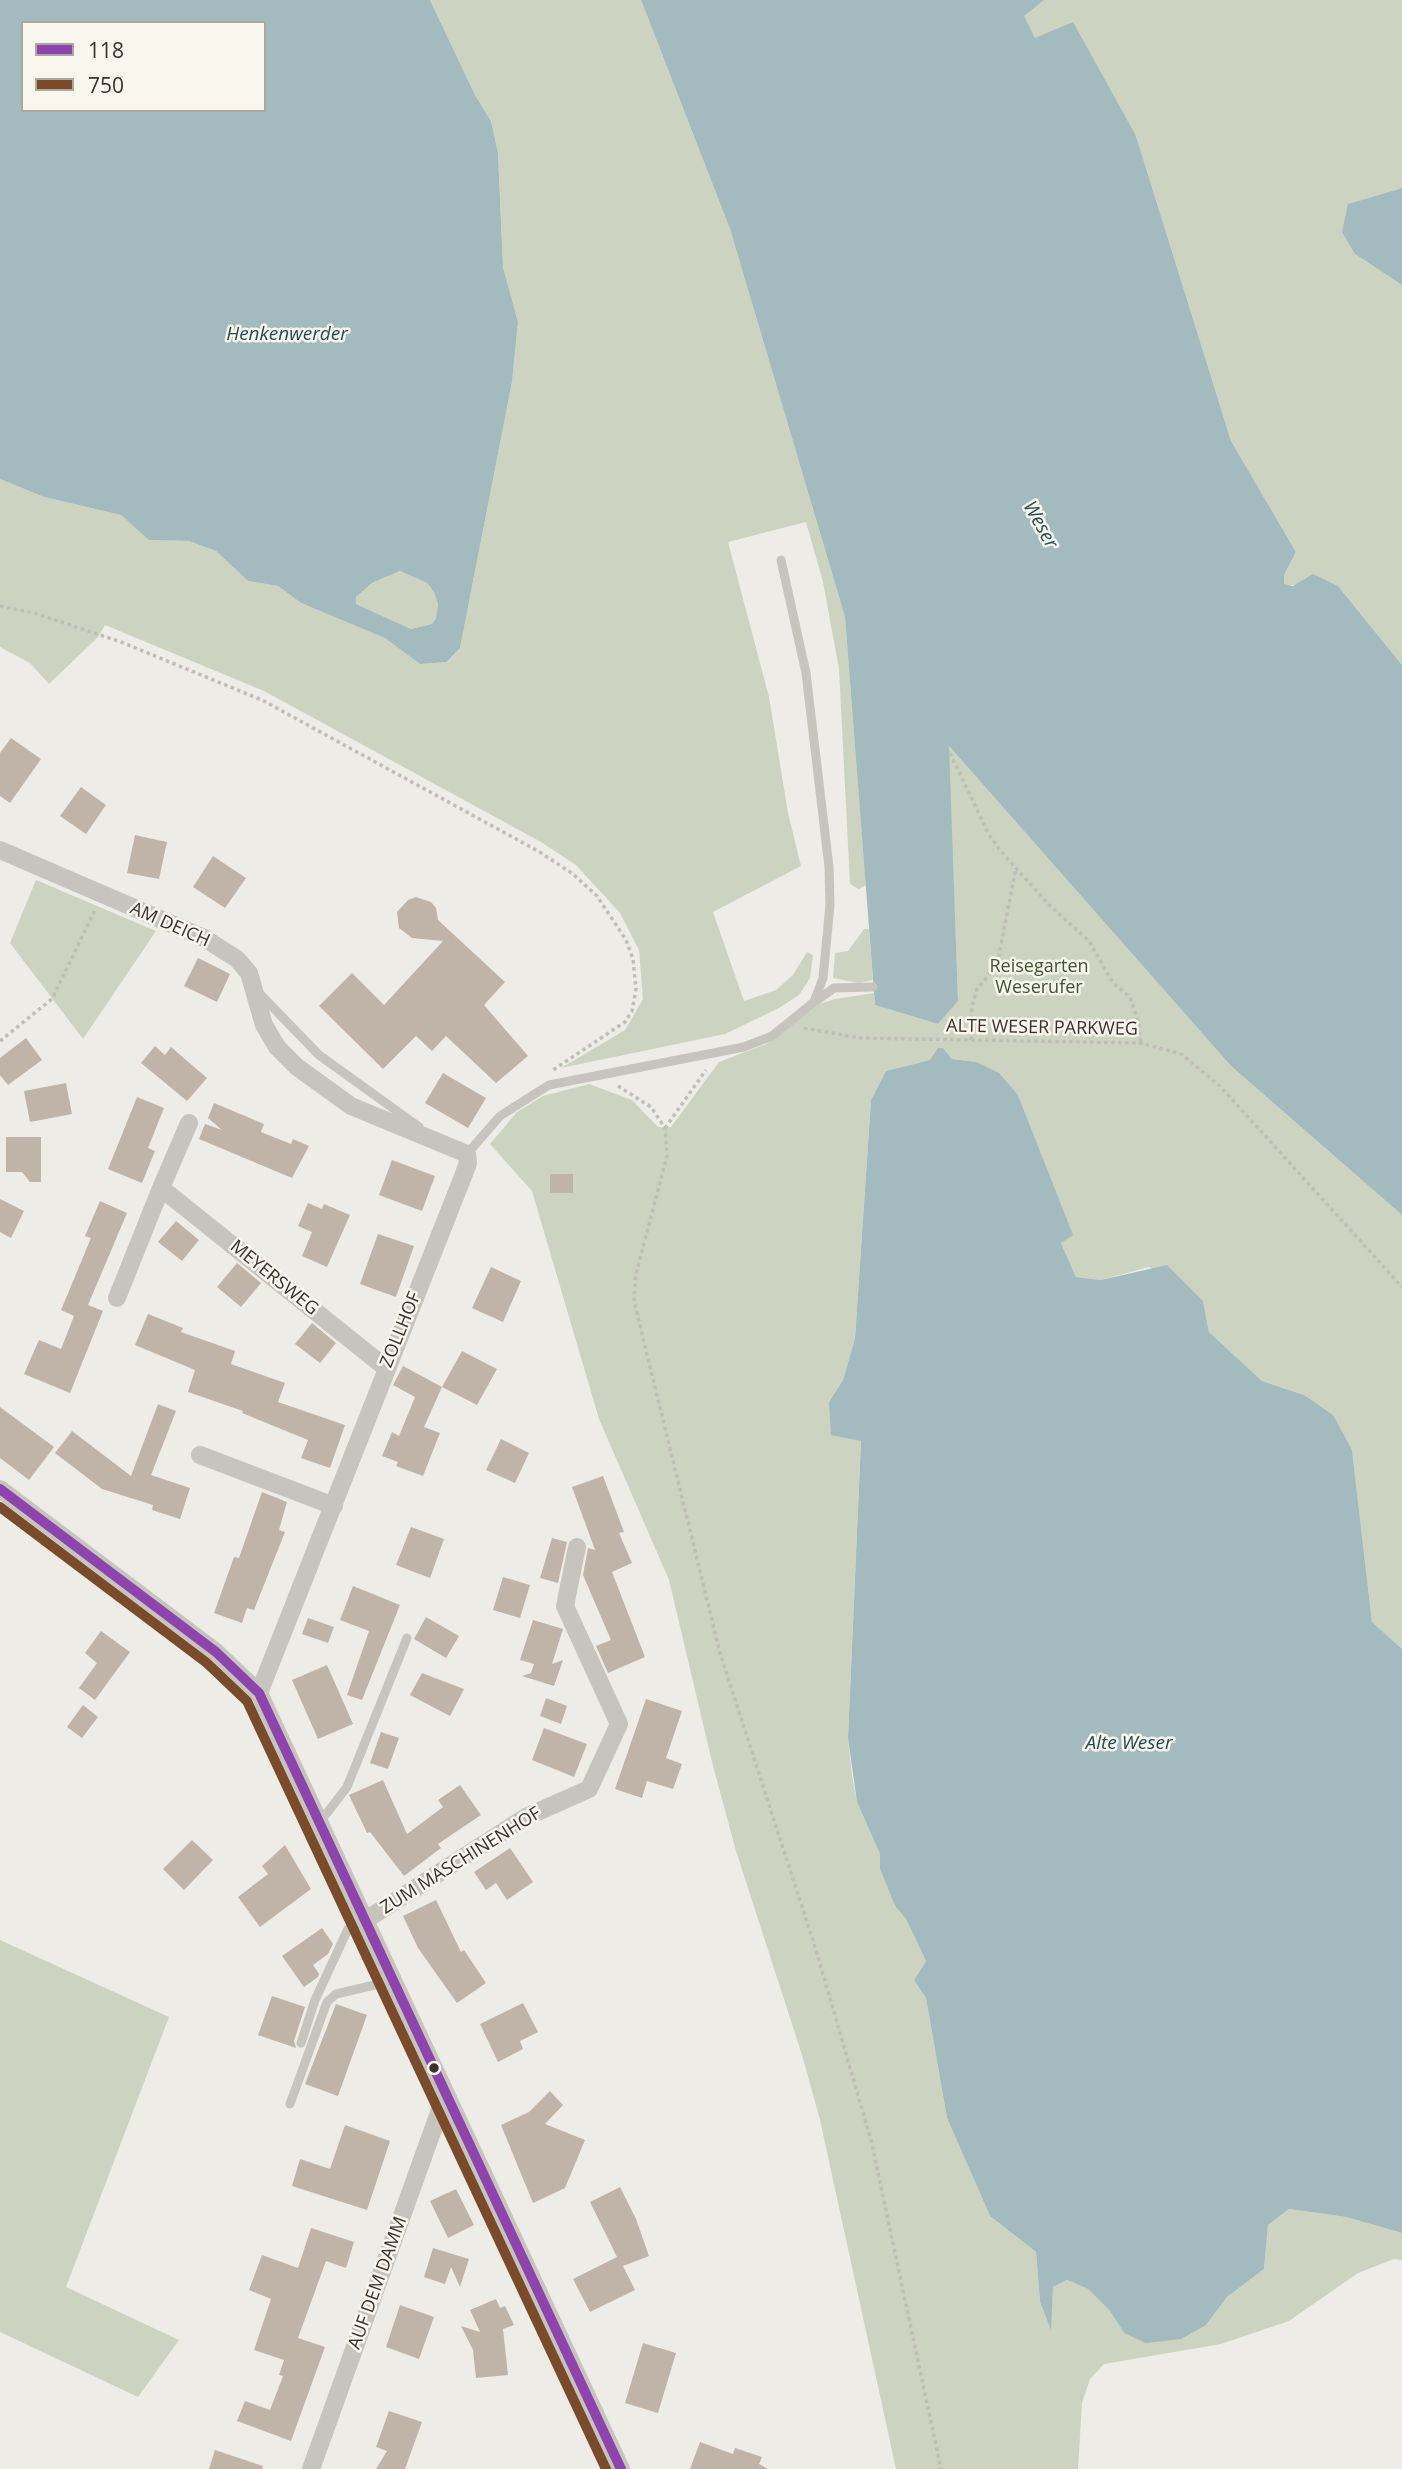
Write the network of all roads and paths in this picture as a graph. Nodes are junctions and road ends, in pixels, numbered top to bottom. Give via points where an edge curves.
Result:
1 (781, 559) dead end
2 (0, 606) edge
3 (950, 753) dead end
4 (0, 850) edge
5 (1016, 868) junction
6 (102, 895) junction
7 (873, 987) dead end
8 (257, 991) junction
9 (814, 1002) junction
10 (791, 1024) junction
11 (971, 1040) junction
12 (0, 1041) edge
13 (1141, 1043) junction
14 (716, 1053) junction
15 (590, 1076) junction
16 (549, 1085) junction
17 (189, 1123) dead end
18 (665, 1128) junction
19 (440, 1142) junction
20 (467, 1154) junction
21 (161, 1188) junction
22 (1402, 1287) edge
23 (117, 1298) dead end
24 (386, 1368) junction
25 (200, 1455) dead end
26 (0, 1489) edge
27 (334, 1506) junction
28 (577, 1547) dead end
29 (407, 1638) dead end
30 (259, 1693) junction
31 (319, 1824) junction
32 (364, 1921) junction
33 (392, 1982) junction
34 (301, 2042) dead end
35 (445, 2096) junction
36 (290, 2104) dead end
37 (311, 2469) edge
38 (621, 2469) edge
39 (941, 2469) edge

1 - 9 lane via 806,673 829,867 831,905 823,978
2 - 16 path via 34,612 121,642 262,700 527,844 573,874 597,896 626,940 636,975 635,1001 614,1031 554,1067
3 - 5 path via 988,833
4 - 6 street, AM DEICH
5 - 11 path via 997,965 977,989 972,1006
5 - 13 path via 1089,941 1113,983 1130,997
6 - 8 street, AM DEICH via 204,938 237,959
6 - 12 path via 52,999
7 - 9 lane via 834,988
8 - 19 lane via 319,1055
8 - 19 street, AM DEICH via 264,1025 297,1067 351,1106
9 - 10 lane
10 - 11 path, ALTE WESER PARKWEG via 860,1038
10 - 14 lane via 772,1036
11 - 13 path, ALTE WESER PARKWEG
13 - 22 path, ALTE WESER PARKWEG via 1181,1054 1198,1065
14 - 15 lane
14 - 18 path
15 - 16 lane
15 - 18 path via 639,1098
16 - 20 lane via 500,1116
17 - 21 street
18 - 39 path via 667,1156 635,1274 634,1301 720,1653 815,1947 867,2127
19 - 20 street, AM DEICH
20 - 24 street, ZOLLHOF via 462,1179
21 - 23 street
21 - 24 street, MEYERSWEG
24 - 27 street, ZOLLHOF
25 - 27 street
26 - 30 street via 216,1653
27 - 30 street, ZOLLHOF
28 - 32 street, ZUM MASCHINENHOF via 565,1605 619,1724 589,1789 526,1817
29 - 31 lane via 347,1787
30 - 31 street
31 - 32 street
32 - 33 street
32 - 34 lane via 348,1929
33 - 35 street
33 - 36 lane via 336,1994 327,2002
35 - 37 street, AUF DEM DAMM
35 - 38 street

